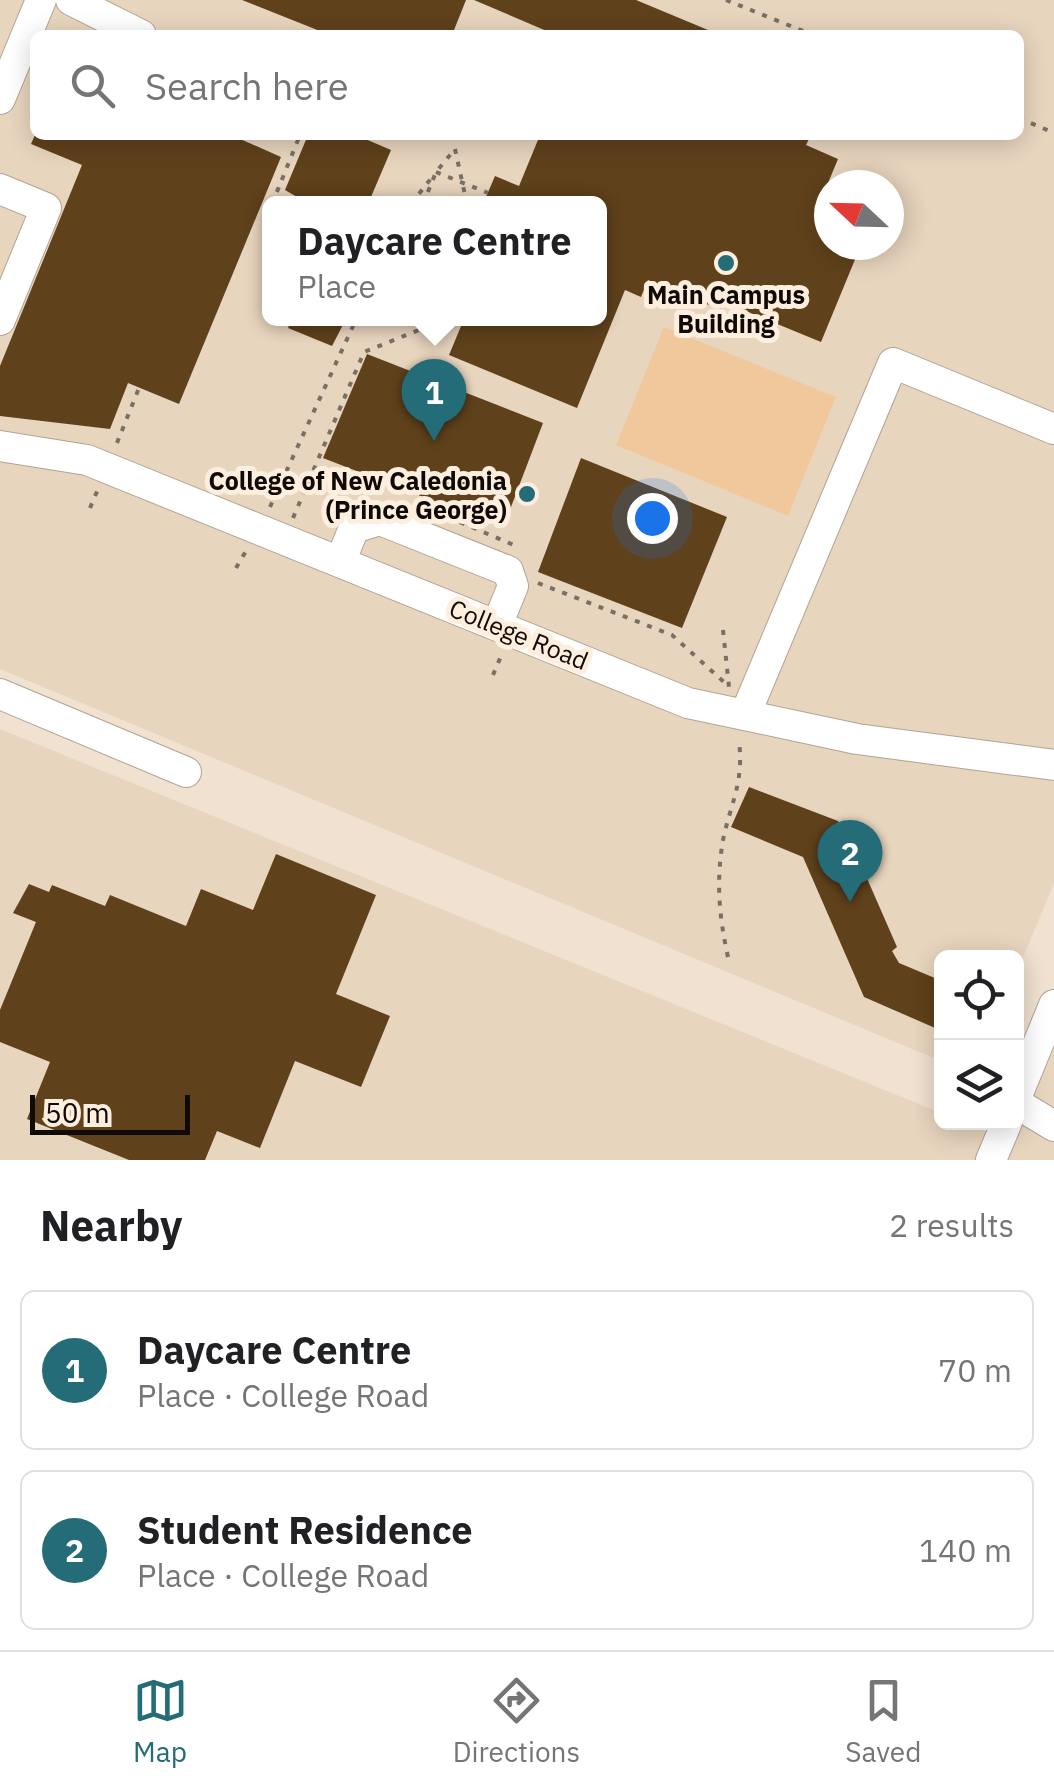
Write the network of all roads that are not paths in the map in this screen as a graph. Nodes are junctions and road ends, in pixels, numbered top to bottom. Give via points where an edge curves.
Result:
1 (40, 0) edge
2 (72, 0) edge
3 (132, 30) edge
4 (0, 99) edge
5 (0, 190) edge
6 (0, 320) edge
7 (1054, 429) edge
8 (0, 446) edge
9 (340, 562) junction
10 (497, 626) junction
11 (0, 694) edge
12 (736, 704) junction
13 (1054, 765) edge
14 (186, 772) dead end
15 (1054, 1005) edge
16 (1024, 1080) edge
17 (1024, 1105) edge
18 (1054, 1126) edge
19 (1003, 1130) edge
20 (991, 1160) edge

1 - 4 street
2 - 3 street
5 - 6 street via 46,208
7 - 12 street via 893,363
8 - 9 street, College Road via 87,460
9 - 10 street, College Road
9 - 10 street via 354,528 380,520 508,571 513,586
10 - 12 street, College Road via 688,702
11 - 14 street
12 - 13 street, College Road via 858,739
15 - 16 street
17 - 18 street
19 - 20 street

